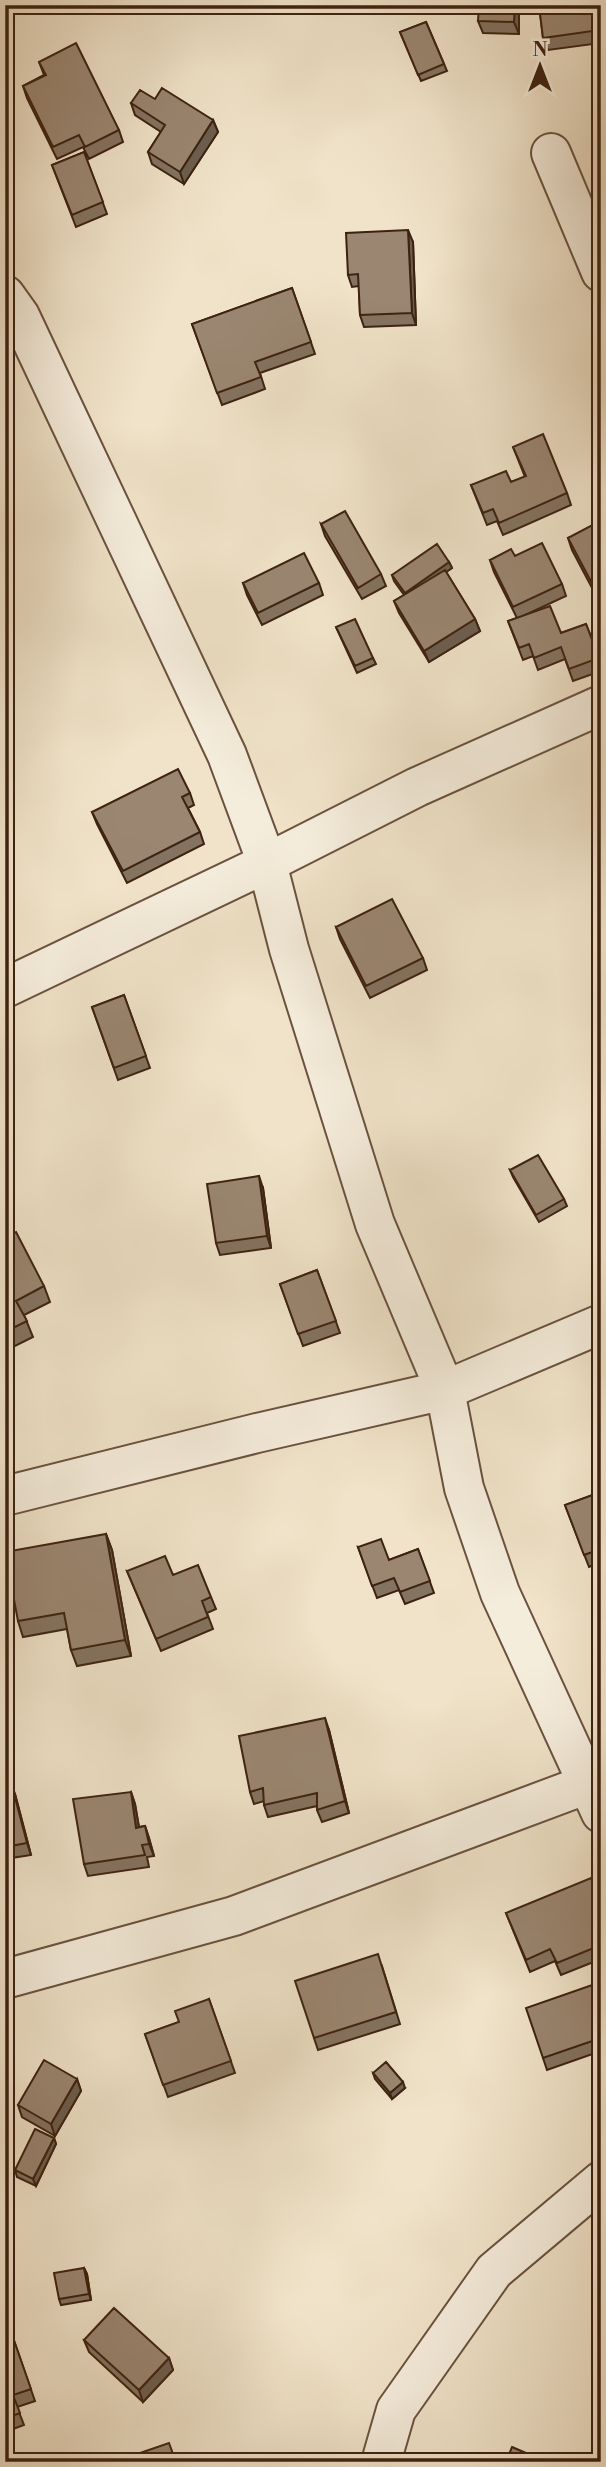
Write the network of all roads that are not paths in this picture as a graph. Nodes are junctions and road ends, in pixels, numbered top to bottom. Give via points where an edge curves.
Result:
1 (551, 153) dead end
2 (601, 272) edge
3 (5, 295) edge
4 (601, 705) edge
5 (267, 863) junction
6 (5, 988) edge
7 (601, 1324) edge
8 (445, 1390) junction
9 (5, 1496) edge
10 (597, 1792) edge
11 (5, 1979) edge
12 (601, 2181) edge
13 (381, 2462) edge

1 - 2 street
3 - 5 street via 20,316 227,755
4 - 5 street via 417,787
5 - 6 street
5 - 8 street via 289,949 375,1224
7 - 8 street
8 - 9 street
8 - 10 street via 464,1488 500,1593
10 - 11 street via 233,1916
12 - 13 street via 494,2271 396,2410

